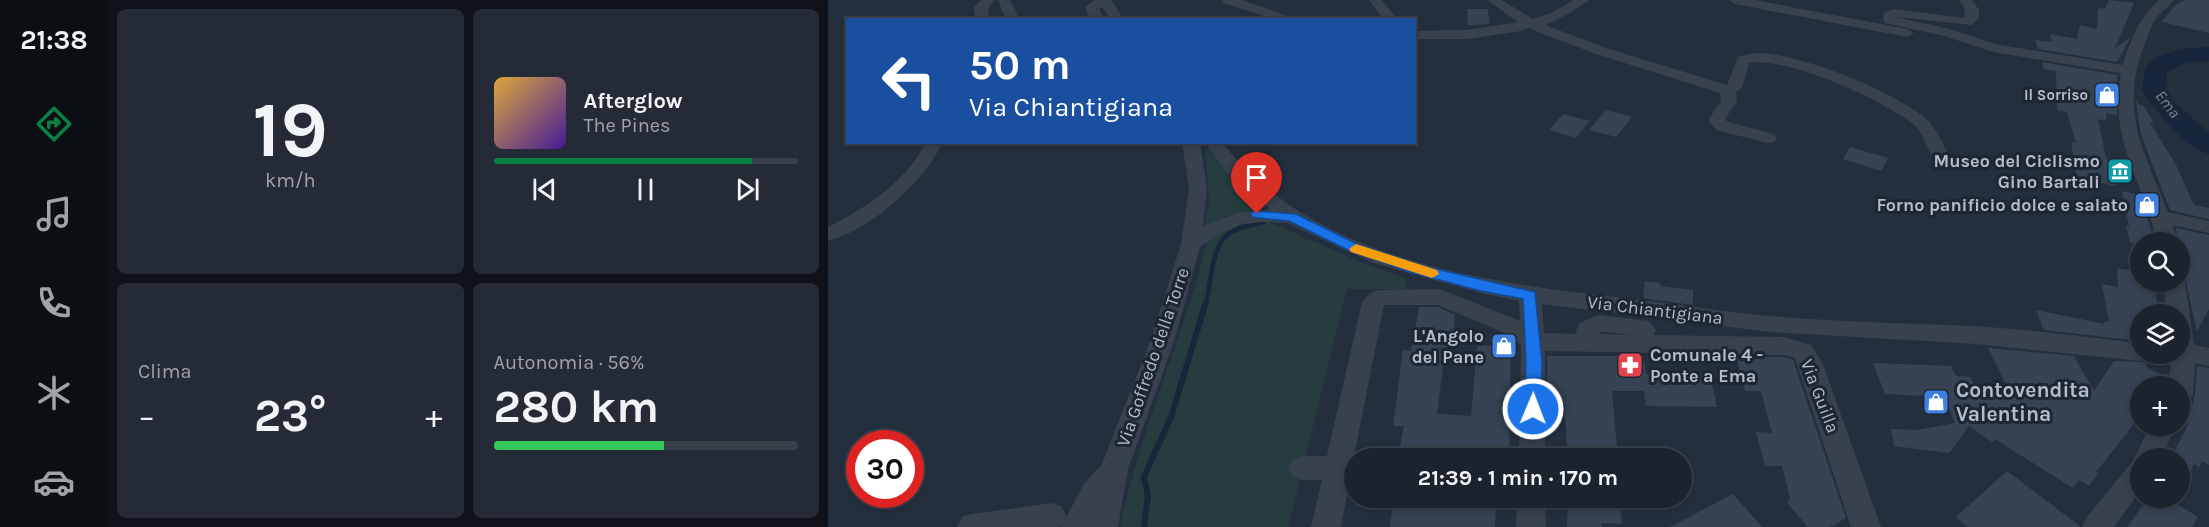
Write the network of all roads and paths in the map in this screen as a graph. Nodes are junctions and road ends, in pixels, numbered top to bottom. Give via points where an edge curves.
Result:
1 (989, 0) edge
2 (1004, 0) edge
3 (1104, 0) edge
4 (1227, 0) edge
5 (1375, 0) edge
6 (1493, 0) edge
7 (1584, 0) edge
8 (1735, 0) edge
9 (1965, 0) edge
10 (2168, 0) edge
11 (982, 18) edge
12 (1012, 18) edge
13 (1096, 18) edge
14 (1117, 18) edge
15 (1286, 18) edge
16 (1390, 18) edge
17 (1528, 23) junction
18 (1416, 35) edge
19 (1984, 45) junction
20 (2128, 70) junction
21 (1728, 90) junction
22 (1768, 138) dead end
23 (933, 144) edge
24 (1191, 144) edge
25 (1214, 144) edge
26 (1938, 153) dead end
27 (1291, 217) junction
28 (2162, 217) junction
29 (2208, 228) edge
30 (2165, 232) edge
31 (828, 235) edge
32 (1191, 244) junction
33 (1530, 295) junction
34 (1644, 330) dead end
35 (1533, 342) junction
36 (1586, 343) junction
37 (2130, 351) edge
38 (2190, 355) edge
39 (2209, 357) edge
40 (1532, 448) edge
41 (1302, 468) dead end
42 (1114, 469) junction
43 (1342, 474) edge
44 (2130, 483) edge
45 (1531, 508) edge
46 (1054, 523) edge
47 (972, 527) edge
48 (1103, 527) edge
49 (1326, 527) edge
50 (1531, 527) edge
51 (1866, 527) edge
52 (2097, 527) edge

1 - 11 street via 981,7
2 - 12 street
3 - 13 street via 1092,6
3 - 14 street
4 - 15 street
5 - 16 street
6 - 17 street
7 - 17 street
8 - 19 street
9 - 19 street via 1972,10 1972,18 1967,22 1894,13 1889,16 1890,20
10 - 20 street via 2142,31
17 - 18 street via 1476,33
17 - 21 street via 1600,51
19 - 20 street
20 - 28 street via 2124,96 2129,136
21 - 22 street via 1729,101 1716,120 1722,126
21 - 26 street via 1734,88 1743,60 1749,57 1824,73 1879,105 1919,121
23 - 31 street via 931,153 898,191
24 - 32 street, Via Goffredo della Torre via 1198,189
25 - 27 street, Via Chiantigiana via 1234,170
27 - 32 street, Via Goffredo della Torre via 1245,216 1214,228
27 - 33 street, Via Chiantigiana via 1353,247 1403,265
28 - 29 street
28 - 30 street
32 - 42 street, Via Goffredo della Torre via 1161,342
33 - 35 street
33 - 37 street, Via Chiantigiana via 1770,324 1976,335
34 - 36 street via 1599,323 1587,329
35 - 36 street, Via Guilla
35 - 40 street
35 - 43 street via 1517,329 1440,297 1378,298 1370,306 1346,425
36 - 51 street, Via Guilla via 1784,346 1803,351
38 - 39 street
41 - 43 street
42 - 46 street, Via Goffredo della Torre via 1094,493
42 - 48 street, Via Goffredo della Torre
43 - 49 street
44 - 52 street
45 - 50 street
46 - 47 street

